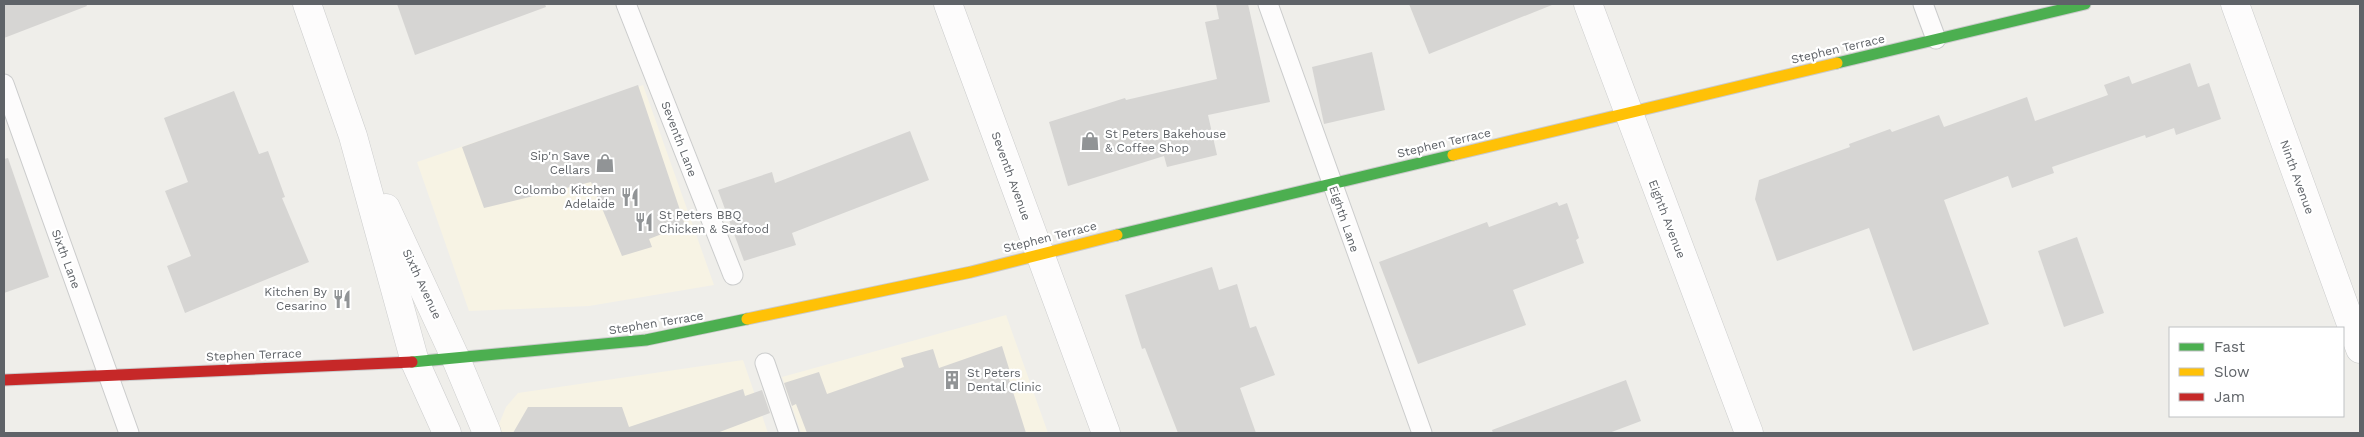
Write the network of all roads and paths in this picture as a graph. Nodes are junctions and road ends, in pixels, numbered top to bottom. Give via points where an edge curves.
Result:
1 (307, 4) edge
2 (626, 4) edge
3 (948, 4) edge
4 (1268, 4) edge
5 (1588, 4) edge
6 (1923, 4) edge
7 (2085, 4) edge
8 (2235, 4) edge
9 (1936, 39) junction
10 (4, 84) edge
11 (1627, 113) junction
12 (353, 136) junction
13 (1332, 184) junction
14 (1040, 253) junction
15 (733, 275) dead end
16 (2360, 350) edge
17 (456, 359) junction
18 (415, 362) junction
19 (765, 362) dead end
20 (108, 375) junction
21 (4, 380) edge
22 (129, 433) edge
23 (447, 433) edge
24 (487, 433) edge
25 (789, 433) edge
26 (1106, 433) edge
27 (1422, 433) edge
28 (1749, 433) edge

1 - 12 street, Sixth Avenue
2 - 15 lane, Seventh Lane
3 - 14 street, Seventh Avenue
4 - 13 lane, Eighth Lane
5 - 11 street, Eighth Avenue
6 - 9 lane
7 - 9 main road, Stephen Terrace
8 - 16 street, Ninth Avenue
9 - 11 main road, Stephen Terrace
10 - 20 lane, Sixth Lane
11 - 13 main road, Stephen Terrace
11 - 28 street, Eighth Avenue
12 - 17 street, Sixth Avenue
12 - 18 street, Sixth Avenue
13 - 14 main road, Stephen Terrace
13 - 27 lane, Eighth Lane
14 - 17 main road, Stephen Terrace via 971,272 655,339
14 - 26 street, Seventh Avenue
17 - 18 main road, Stephen Terrace
17 - 24 street, Sixth Avenue
18 - 20 main road, Stephen Terrace
18 - 23 street, Sixth Avenue
19 - 25 lane
20 - 21 main road, Stephen Terrace
20 - 22 lane, Sixth Lane

